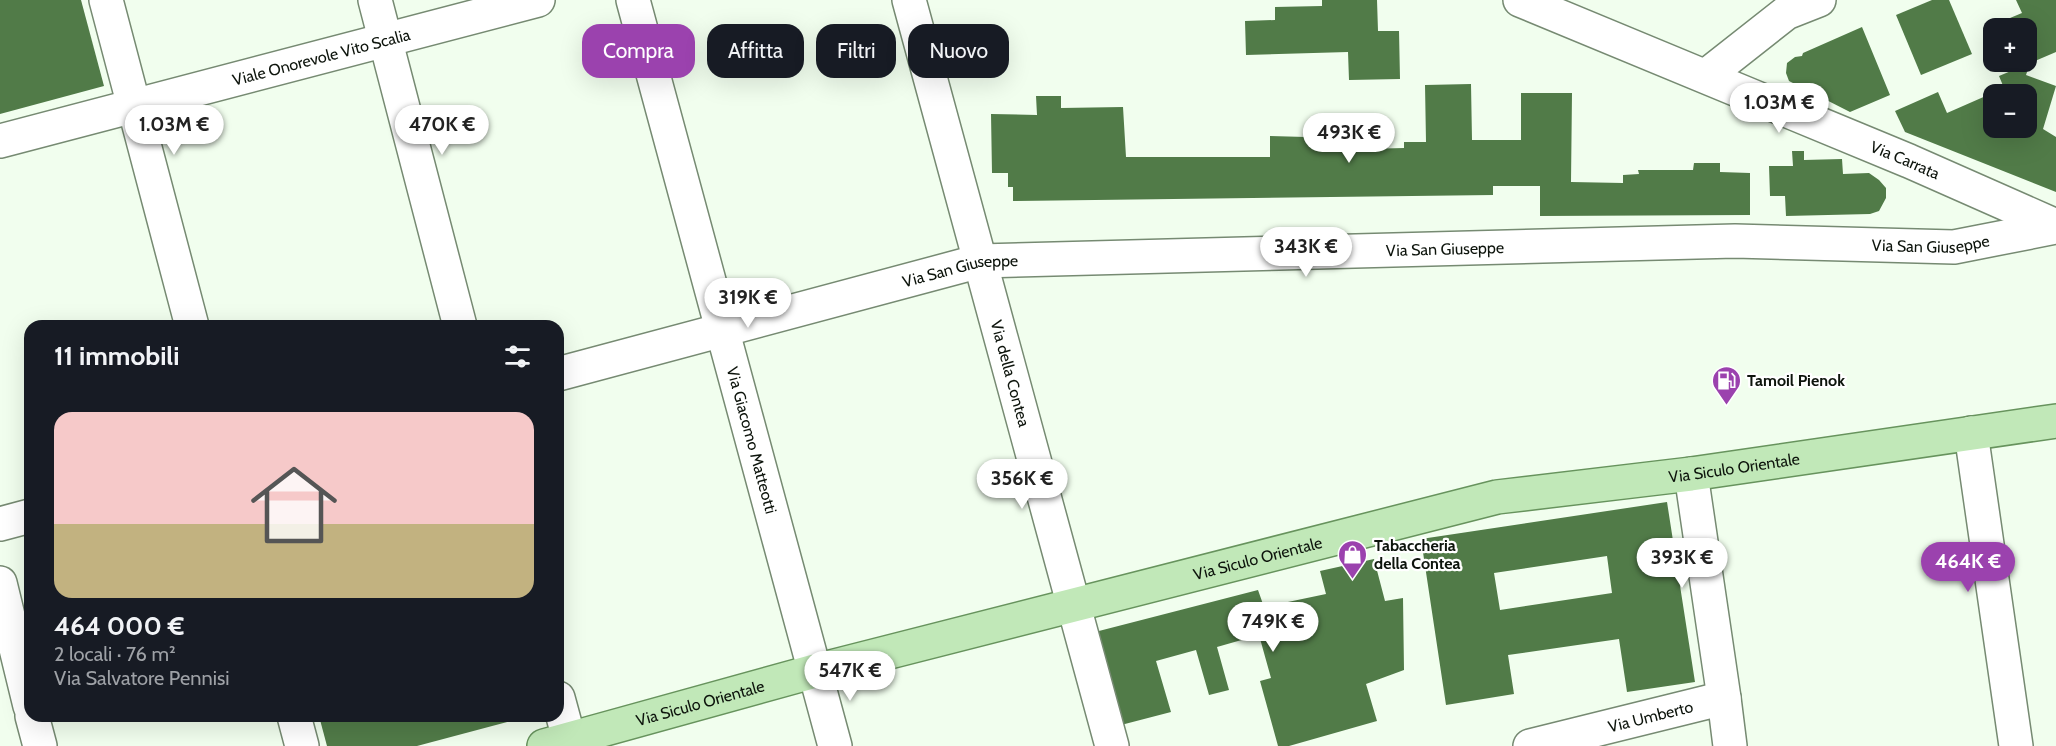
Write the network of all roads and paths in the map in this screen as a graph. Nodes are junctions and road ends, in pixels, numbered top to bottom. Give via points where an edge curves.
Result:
1 (106, 0) edge
2 (375, 0) edge
3 (538, 0) edge
4 (633, 0) edge
5 (909, 0) edge
6 (1520, 0) edge
7 (1820, 0) edge
8 (385, 40) junction
9 (1706, 76) junction
10 (134, 106) junction
11 (0, 141) edge
12 (2056, 227) edge
13 (980, 261) junction
14 (190, 320) edge
15 (458, 320) edge
16 (721, 330) junction
17 (564, 372) edge
18 (2056, 421) edge
19 (1971, 433) junction
20 (1691, 474) junction
21 (24, 518) edge
22 (0, 524) edge
23 (0, 583) edge
24 (1075, 606) junction
25 (815, 671) junction
26 (24, 681) edge
27 (1724, 698) junction
28 (34, 722) edge
29 (296, 722) edge
30 (560, 722) edge
31 (561, 744) edge
32 (40, 746) edge
33 (302, 746) edge
34 (835, 746) edge
35 (1112, 746) edge
36 (1530, 746) edge
37 (1730, 746) edge
38 (2016, 746) edge

1 - 10 street
2 - 8 street
3 - 8 street, Viale Onorevole Vito Scalia
4 - 16 street, Via Giacomo Matteotti
5 - 13 street, Via della Contea
6 - 9 street, Via Carrata
7 - 9 street via 1786,13
8 - 10 street, Viale Onorevole Vito Scalia
8 - 15 street
9 - 12 street, Via Carrata
10 - 11 street, Viale Onorevole Vito Scalia
10 - 14 street
12 - 13 street, Via San Giuseppe via 1954,247 1735,241
13 - 16 street, Via San Giuseppe
13 - 24 street, Via della Contea
16 - 17 street, Via San Giuseppe
16 - 25 street, Via Giacomo Matteotti
18 - 19 main road, Via Siculo Orientale
19 - 20 main road, Via Siculo Orientale
19 - 38 street
20 - 24 main road, Via Siculo Orientale via 1497,497
20 - 27 street
21 - 22 street
23 - 26 street
24 - 25 main road, Via Siculo Orientale
24 - 35 street, Via della Contea
25 - 31 main road, Via Siculo Orientale
25 - 34 street, Via Giacomo Matteotti
27 - 36 street, Via Umberto
27 - 37 street
28 - 32 street
29 - 33 street
30 - 31 street

